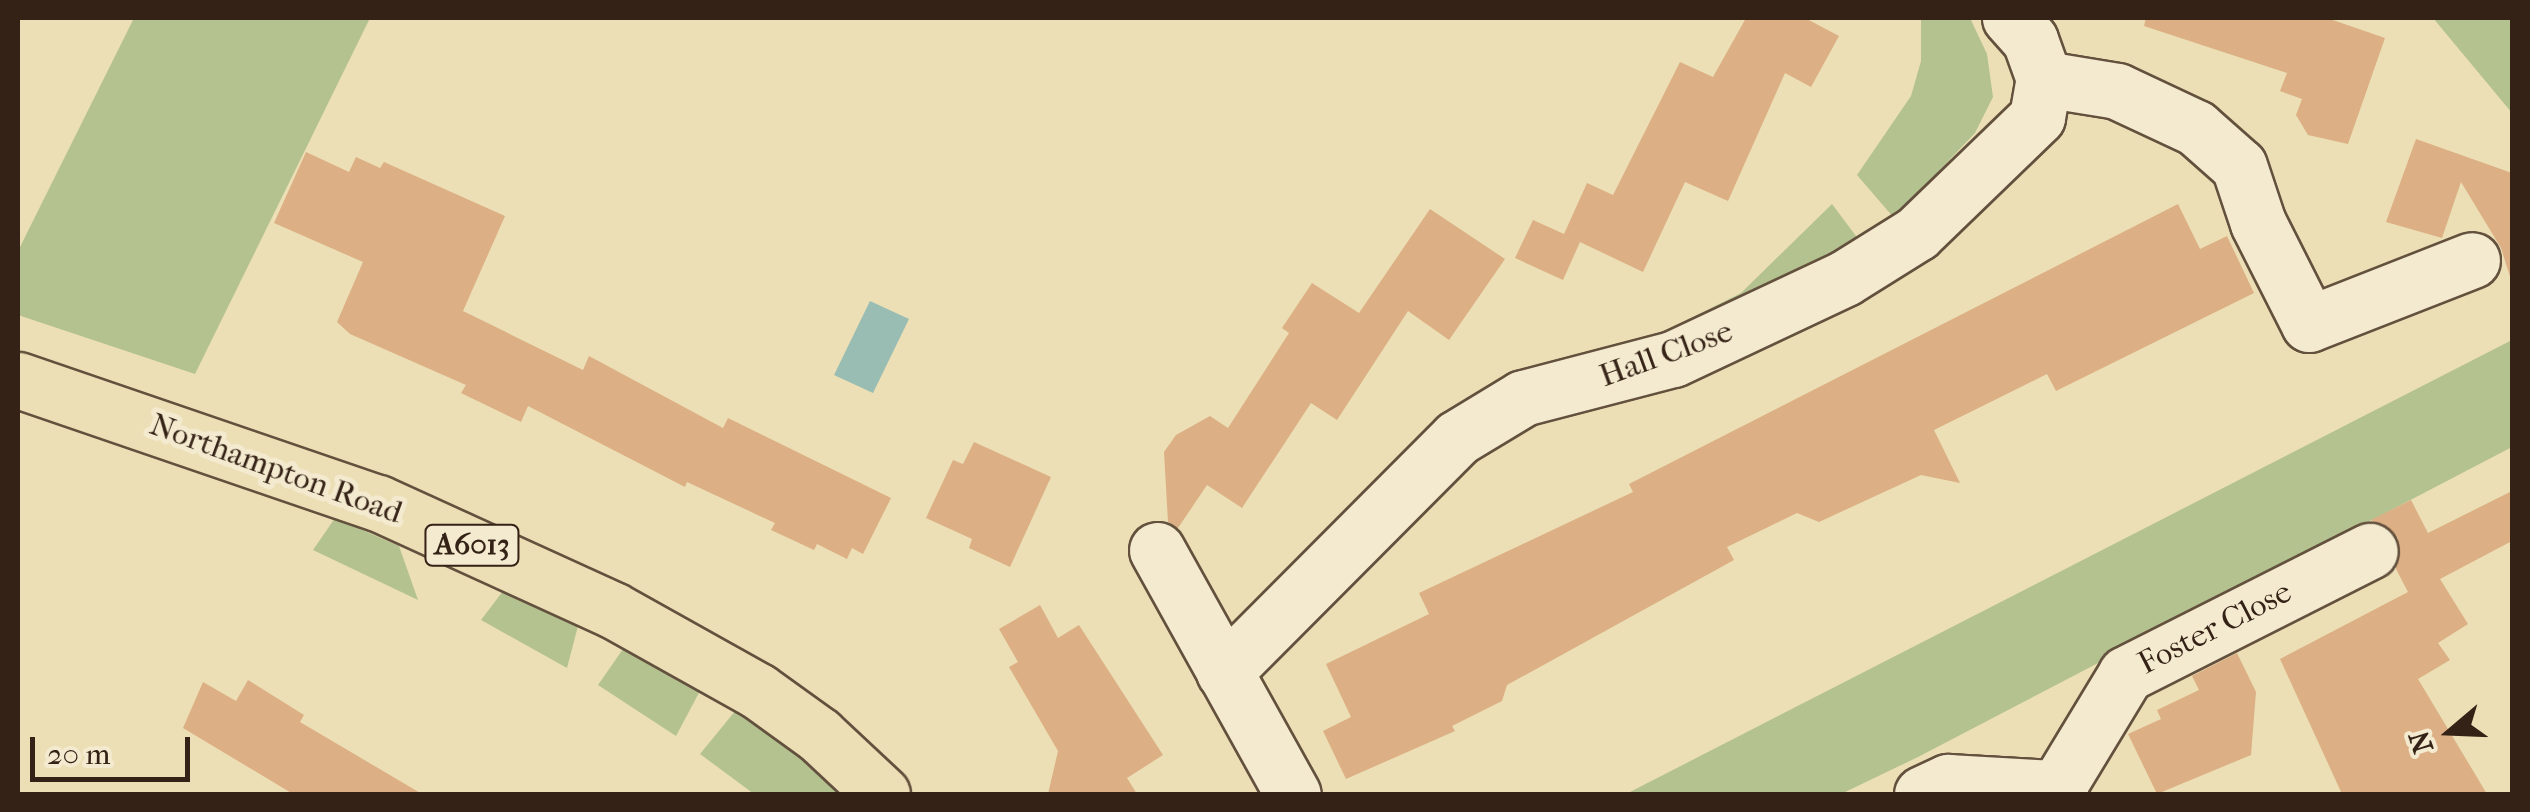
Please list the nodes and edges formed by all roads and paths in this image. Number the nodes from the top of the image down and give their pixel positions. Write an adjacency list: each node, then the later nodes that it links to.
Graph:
1 (2010, 18): 2 (street)
2 (2044, 80): 3 (street); 7 (street, Hall Close)
3 (2472, 260)
4 (18, 380): 10 (main road, Northampton Road / A6013)
5 (1157, 550): 7 (street)
6 (2370, 550): 9 (street, Foster Close)
7 (1224, 672): 11 (street)
8 (1935, 788): 9 (street, Foster Close)
9 (2058, 791)
10 (882, 794)
11 (1293, 794)

